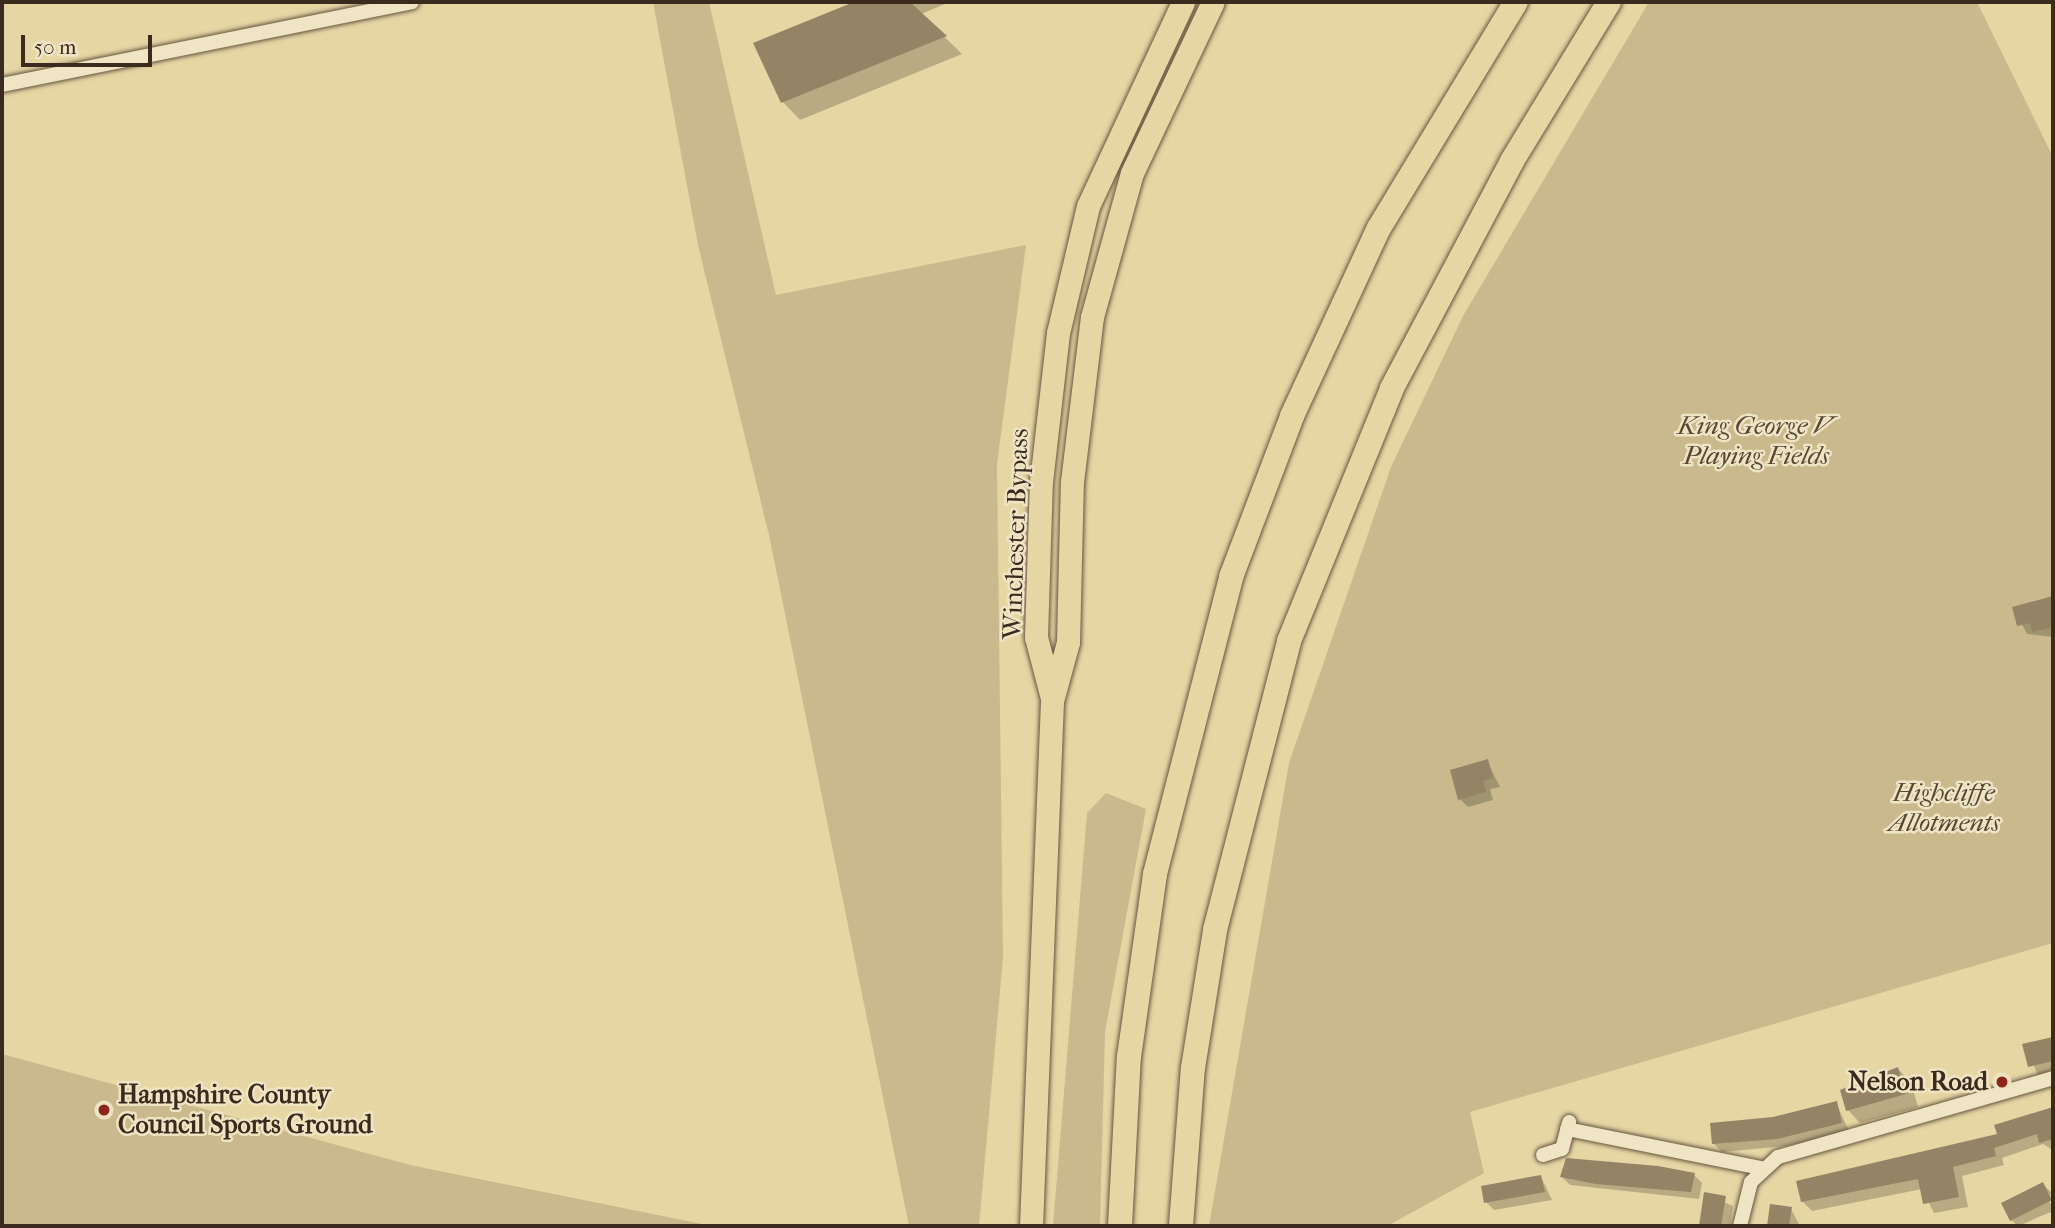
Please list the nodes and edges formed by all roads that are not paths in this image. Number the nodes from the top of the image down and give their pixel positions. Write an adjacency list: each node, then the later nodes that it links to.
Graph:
1 (412, 2): 6 (street)
2 (1182, 2): 7 (highway, Winchester Bypass)
3 (1213, 2): 7 (highway, Winchester Bypass)
4 (1516, 2): 12 (highway)
5 (1609, 2): 13 (highway)
6 (2, 85)
7 (1052, 701): 11 (highway)
8 (2053, 1078): 10 (street)
9 (1543, 1155): 10 (street)
10 (1760, 1168): 14 (street)
11 (1031, 1226)
12 (1120, 1226)
13 (1181, 1226)
14 (1740, 1226)

